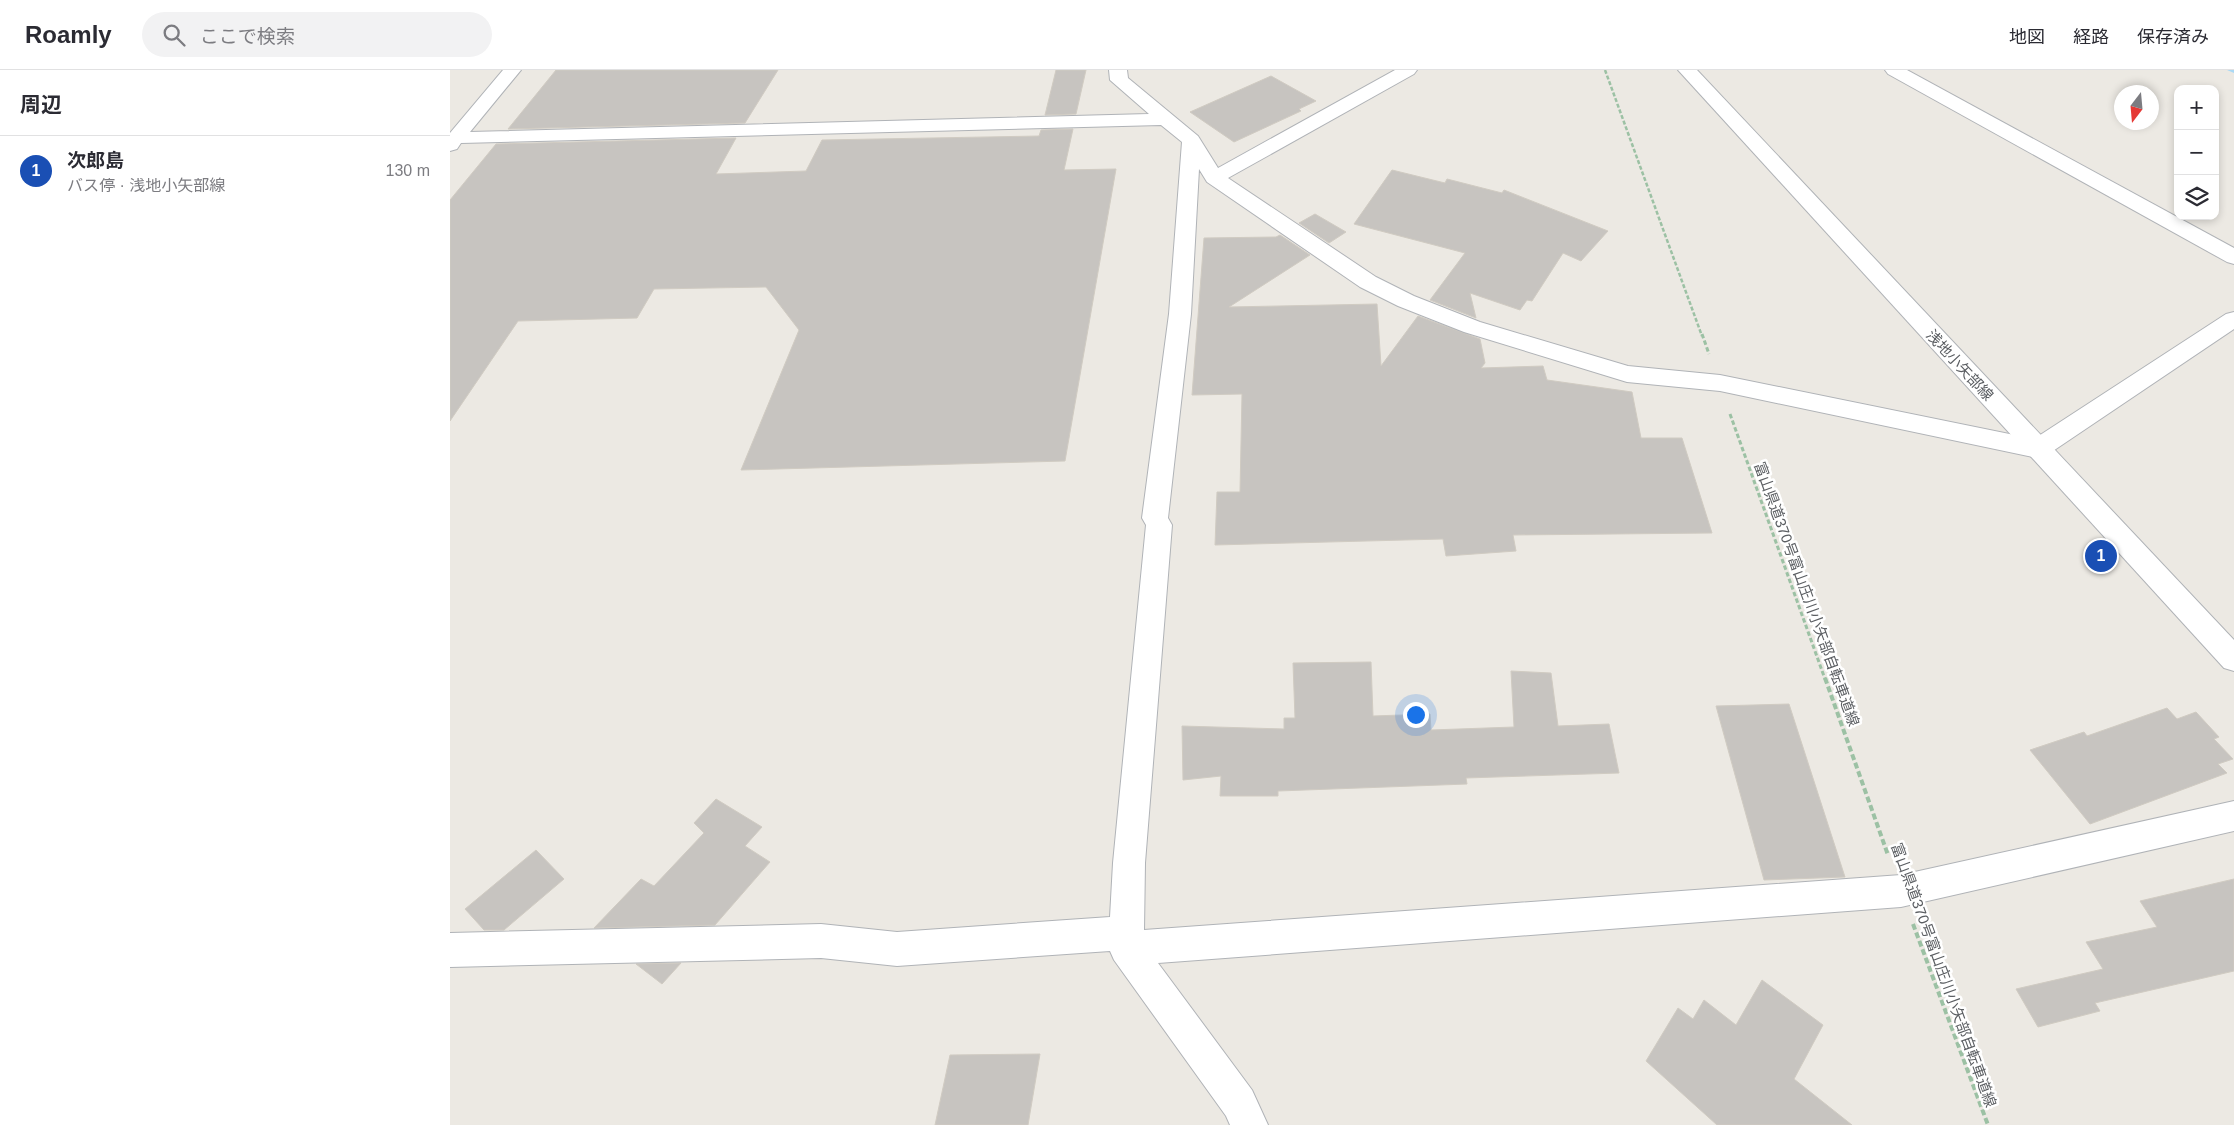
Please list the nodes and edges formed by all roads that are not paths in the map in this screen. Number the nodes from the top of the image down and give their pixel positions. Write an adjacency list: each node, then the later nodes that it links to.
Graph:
1 (512, 70): 8 (street)
2 (1118, 70): 6 (street)
3 (1408, 70): 9 (street)
4 (1687, 70): 12 (street, 浅地小矢部線)
5 (1894, 70): 10 (street)
6 (1164, 119): 7 (street); 8 (street)
7 (1191, 140): 9 (street); 15 (street)
8 (453, 142)
9 (1214, 178): 12 (street)
10 (2234, 257)
11 (2234, 319): 12 (street)
12 (2038, 450): 13 (street, 浅地小矢部線)
13 (2234, 659)
14 (2234, 816): 15 (street)
15 (1126, 940): 16 (street); 17 (street)
16 (450, 950)
17 (1249, 1125)

